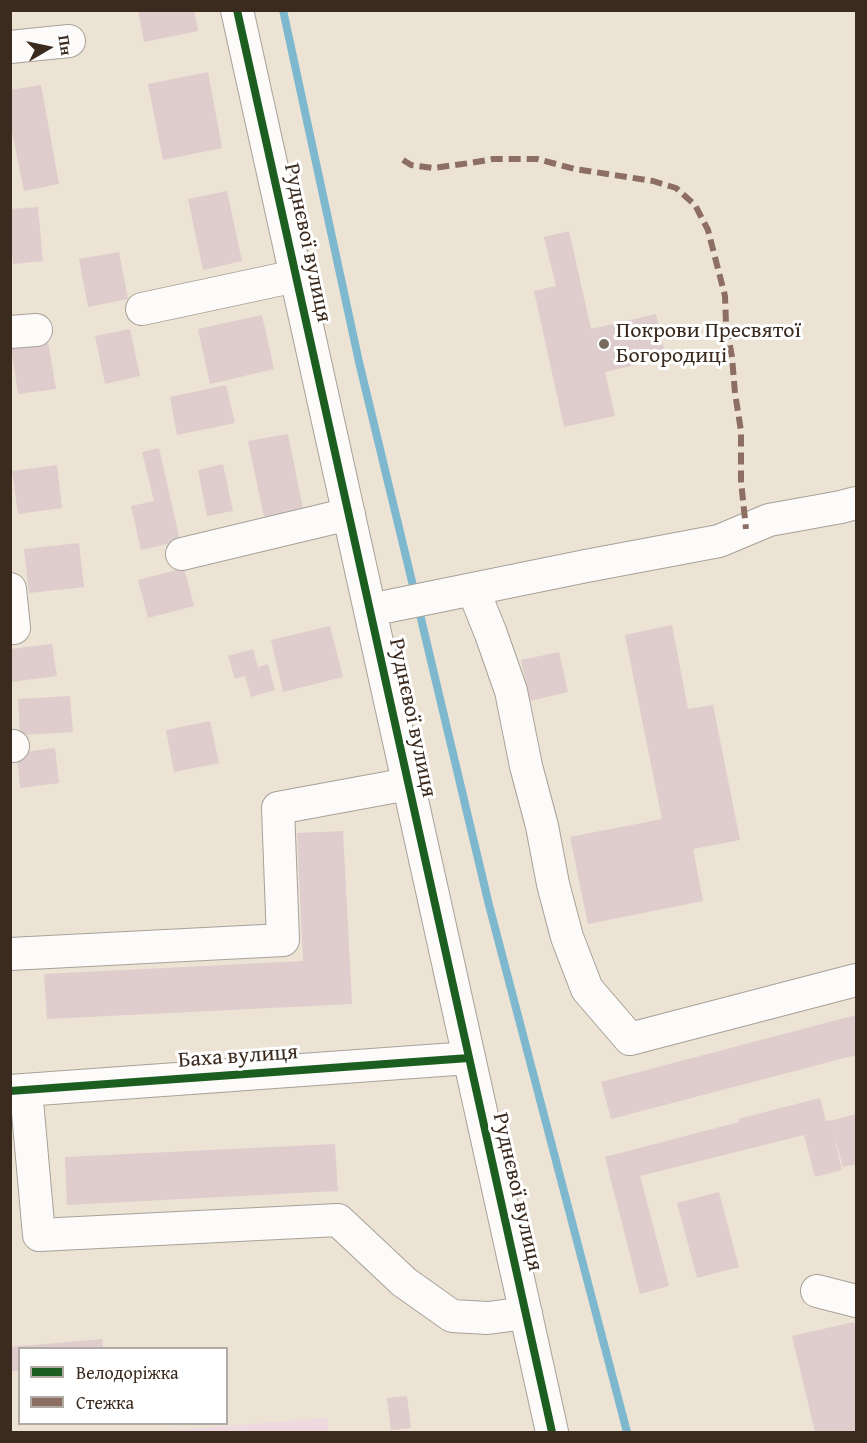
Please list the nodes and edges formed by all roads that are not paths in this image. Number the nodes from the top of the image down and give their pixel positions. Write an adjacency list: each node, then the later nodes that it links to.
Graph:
1 (237, 10): 4 (street, Руднєвої вулиця)
2 (69, 41): 3 (street)
3 (10, 47)
4 (296, 276): 5 (street); 7 (street, Руднєвої вулиця)
5 (142, 309)
6 (856, 503): 10 (street)
7 (349, 514): 8 (street); 11 (street, Руднєвої вулиця)
8 (182, 554)
9 (10, 588): 12 (street)
10 (473, 589): 11 (street); 15 (street)
11 (384, 607): 13 (street, Руднєвої вулиця)
12 (14, 628)
13 (408, 784): 14 (street); 16 (street, Руднєвої вулиця)
14 (10, 954)
15 (856, 980)
16 (469, 1058): 17 (street, Баха вулиця); 20 (street, Руднєвої вулиця)
17 (18, 1091): 20 (street)
18 (817, 1291): 19 (street)
19 (856, 1301)
20 (526, 1313): 21 (street, Руднєвої вулиця)
21 (552, 1432)

